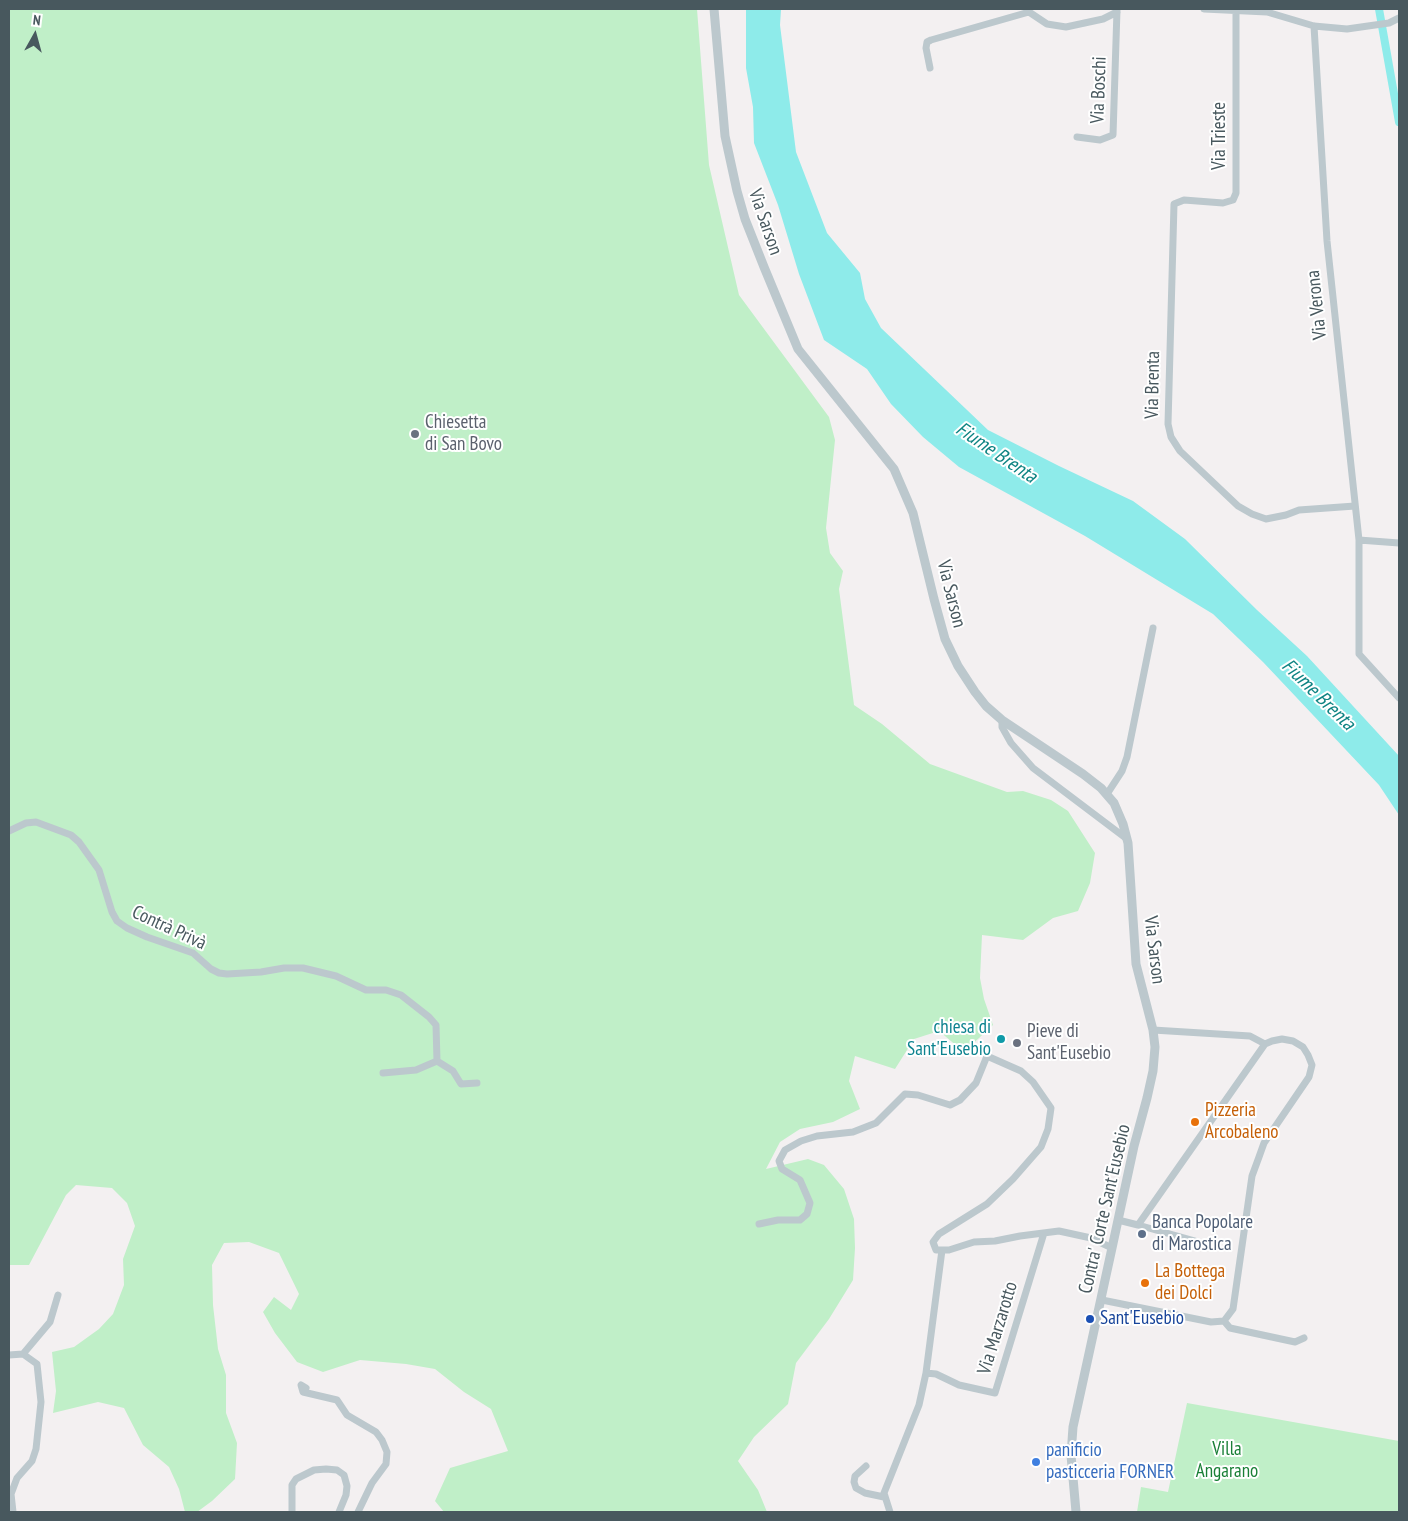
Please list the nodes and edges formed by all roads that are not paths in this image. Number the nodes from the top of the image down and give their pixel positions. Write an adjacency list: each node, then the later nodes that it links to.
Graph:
1 (714, 9): 15 (street, Via Sarson)
2 (1204, 9): 4 (street)
3 (1117, 10): 7 (street); 8 (street, Via Boschi)
4 (1236, 11): 6 (street); 9 (street, Via Trieste)
5 (1399, 18): 6 (street)
6 (1314, 26): 10 (street, Via Verona)
7 (930, 68)
8 (1078, 137)
9 (1174, 204): 10 (street, Via Brenta)
10 (1355, 506): 11 (street, Via Verona)
11 (1359, 540): 12 (street); 14 (street, Via Verona)
12 (1399, 543)
13 (1153, 628): 16 (street)
14 (1399, 698)
15 (1002, 720): 16 (street, Via Sarson); 18 (street)
16 (1107, 794): 18 (street, Via Sarson)
17 (9, 831): 21 (street, Contrà Privà)
18 (1127, 839): 19 (street, Via Sarson)
19 (1153, 1030): 20 (street); 24 (street, Contra' Corte Sant'Eusebio)
20 (1264, 1044): 26 (street); 33 (street)
21 (437, 1061): 22 (street); 23 (street)
22 (383, 1073)
23 (477, 1083)
24 (1118, 1220): 26 (street); 29 (street, Contra' Corte Sant'Eusebio)
25 (759, 1224): 30 (street)
26 (1138, 1225): 28 (street)
27 (1044, 1233): 29 (street); 30 (street); 37 (street, Via Marzarotto)
28 (1195, 1241)
29 (1112, 1248): 32 (street, Contra' Corte Sant'Eusebio)
30 (942, 1250): 37 (street)
31 (58, 1295): 35 (street)
32 (1102, 1300): 33 (street); 46 (street, Contra' Corte Sant'Eusebio)
33 (1224, 1321): 34 (street)
34 (1304, 1338)
35 (23, 1354): 36 (street); 41 (street)
36 (9, 1355)
37 (926, 1373): 40 (street)
38 (306, 1388): 44 (street)
39 (866, 1466): 40 (street)
40 (884, 1497): 45 (street)
41 (14, 1512)
42 (292, 1512): 43 (street)
43 (339, 1512)
44 (358, 1512)
45 (890, 1512)
46 (1076, 1512)

